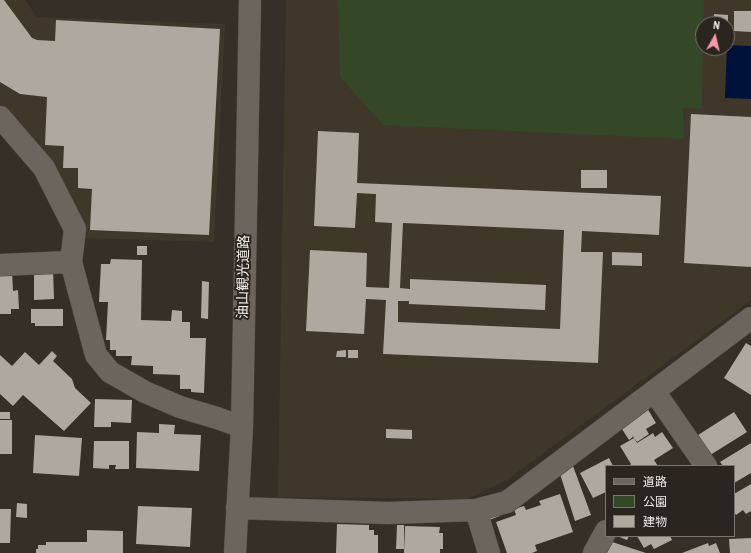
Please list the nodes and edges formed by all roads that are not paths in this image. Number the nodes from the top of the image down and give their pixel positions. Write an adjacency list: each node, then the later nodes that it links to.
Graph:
1 (250, 0): 7 (street, 油山観光道路)
2 (0, 117): 3 (street)
3 (71, 262): 4 (street); 7 (street)
4 (0, 265)
5 (751, 318): 6 (street)
6 (654, 391): 8 (street); 10 (street)
7 (242, 427): 9 (street, 油山観光道路)
8 (705, 465)
9 (237, 508): 10 (street); 12 (street, 油山観光道路)
10 (476, 510): 13 (street)
11 (605, 533): 14 (street)
12 (235, 553)
13 (489, 553)
14 (594, 553)

